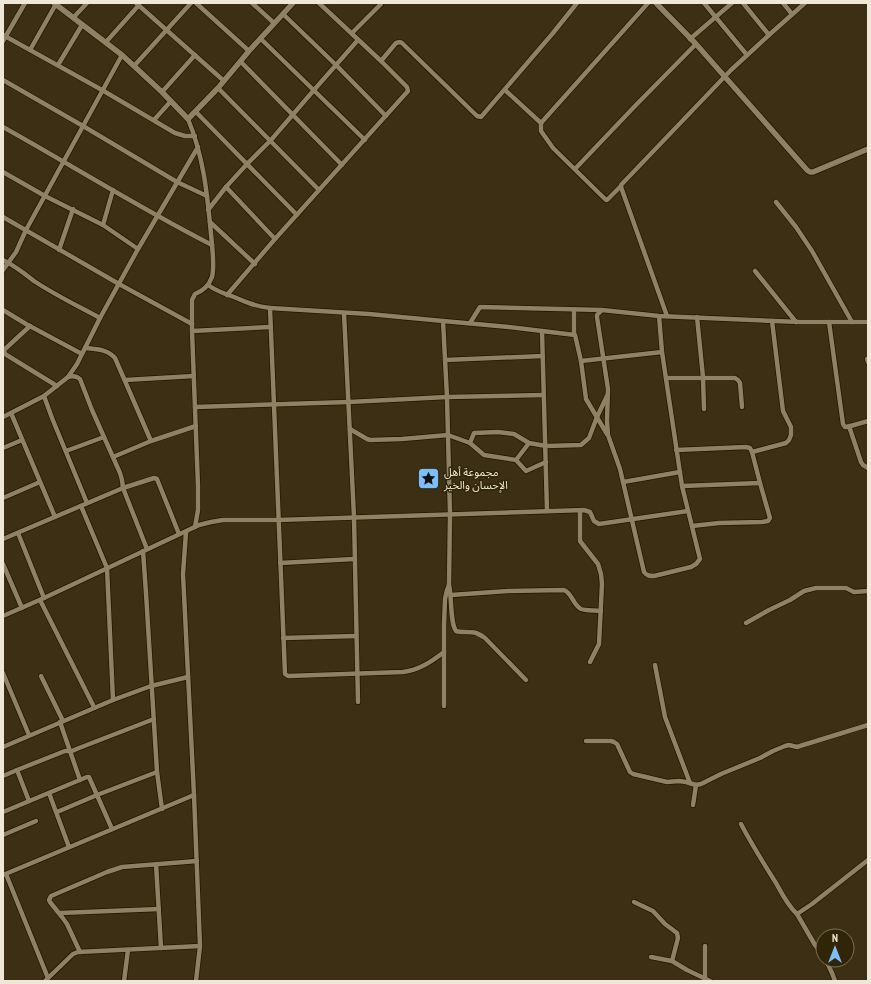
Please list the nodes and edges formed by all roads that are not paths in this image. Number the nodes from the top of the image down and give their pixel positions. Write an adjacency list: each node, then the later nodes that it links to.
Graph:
1 (25, 3): 28 (street)
2 (87, 3): 22 (street)
3 (191, 3): 25 (street)
4 (196, 3): 36 (street)
5 (252, 3): 23 (street)
6 (293, 3): 19 (street)
7 (319, 3): 26 (street)
8 (577, 3): 51 (street)
9 (648, 3): 59 (street)
10 (656, 3): 29 (street)
11 (704, 3): 21 (street)
12 (732, 3): 21 (street)
13 (743, 3): 27 (street)
14 (783, 3): 20 (street)
15 (805, 3): 20 (street)
16 (55, 4): 22 (street); 35 (street)
17 (138, 4): 25 (street); 33 (street)
18 (381, 4): 26 (street)
19 (283, 14): 23 (street); 43 (street)
20 (792, 14): 27 (street)
21 (715, 17): 29 (street); 38 (street)
22 (73, 18): 24 (street)
23 (274, 23): 30 (street)
24 (82, 25): 33 (street); 42 (street)
25 (166, 30): 37 (street); 44 (street)
26 (352, 33): 31 (street)
27 (769, 35): 38 (street)
28 (4, 36): 32 (street); 35 (street)
29 (690, 38): 34 (street)
30 (260, 39): 36 (street); 50 (street)
31 (358, 40): 40 (street); 43 (street)
32 (3, 41)
33 (106, 42): 39 (street)
34 (696, 44): 45 (street); 70 (street)
35 (30, 50): 42 (street)
36 (249, 52): 41 (street)
37 (195, 55): 47 (street); 52 (street)
38 (747, 55): 45 (street)
39 (122, 56): 44 (street); 49 (street)
40 (381, 61): 51 (street); 56 (street)
41 (241, 62): 47 (street); 55 (street)
42 (58, 65): 49 (street)
43 (336, 65): 50 (street); 56 (street)
44 (134, 66): 52 (street)
45 (724, 76): 66 (street); 73 (street)
46 (3, 80): 60 (street)
47 (224, 81): 48 (street)
48 (218, 88): 54 (street); 63 (street)
49 (102, 90): 58 (street); 60 (street)
50 (314, 90): 55 (street); 64 (street)
51 (505, 90): 59 (street)
52 (162, 92): 53 (street)
53 (171, 101): 57 (street); 58 (street)
54 (196, 112): 57 (street); 68 (street)
55 (292, 115): 63 (street); 69 (street)
56 (386, 116): 64 (street)
57 (188, 119): 62 (street)
58 (154, 120): 62 (street)
59 (541, 123): 70 (street)
60 (83, 126): 67 (street); 72 (street)
61 (3, 127): 67 (street)
62 (195, 136): 65 (street)
63 (270, 140): 68 (street); 76 (street)
64 (365, 140): 69 (street)
65 (198, 147): 72 (street); 78 (street)
66 (868, 149)
67 (63, 161): 75 (street); 77 (street)
68 (247, 164): 74 (street); 82 (street)
69 (342, 165): 76 (street)
70 (575, 169): 73 (street)
71 (3, 172): 77 (street)
72 (177, 182): 78 (street); 83 (street)
73 (621, 186): 106 (street)
74 (226, 187): 81 (street); 88 (street)
75 (113, 190): 83 (street); 86 (street)
76 (319, 190): 82 (street)
77 (45, 196): 80 (street); 87 (street)
78 (207, 196): 81 (street)
79 (776, 202): 113 (street)
80 (73, 209): 86 (street); 91 (street)
81 (208, 210): 85 (street)
82 (297, 215): 88 (street)
83 (157, 216): 89 (street); 90 (street)
84 (3, 217): 87 (street)
85 (210, 222): 89 (street); 94 (street)
86 (103, 225): 90 (street)
87 (26, 230): 91 (street); 93 (street)
88 (275, 239): 94 (street)
89 (212, 245): 98 (street)
90 (138, 249): 97 (street)
91 (59, 250): 97 (street)
92 (3, 260): 93 (street)
93 (9, 263): 95 (street); 108 (street)
94 (255, 264): 99 (street)
95 (3, 270)
96 (755, 271): 111 (street)
97 (119, 284): 108 (street); 115 (street)
98 (208, 285): 99 (street); 115 (street)
99 (227, 295): 100 (street)
100 (270, 308): 104 (street); 118 (street)
101 (574, 309): 103 (street); 116 (street); 121 (street)
102 (3, 310): 117 (street)
103 (602, 310): 105 (street); 126 (street)
104 (344, 313): 109 (street); 139 (street)
105 (659, 316): 106 (street); 123 (street)
106 (667, 316): 107 (street)
107 (697, 317): 110 (street); 131 (street)
108 (100, 318): 122 (street)
109 (443, 321): 116 (street); 127 (street)
110 (772, 321): 111 (street); 162 (street)
111 (796, 322): 112 (street)
112 (829, 322): 113 (street); 149 (street)
113 (852, 322): 114 (street)
114 (868, 322)
115 (192, 324): 119 (street)
116 (470, 324): 120 (street)
117 (30, 326): 124 (street); 134 (street)
118 (271, 327): 119 (street); 140 (street)
119 (192, 331): 129 (street)
120 (542, 331): 121 (street); 125 (street)
121 (574, 335): 128 (street)
122 (85, 348): 124 (street); 133 (street)
123 (662, 352): 126 (street); 132 (street)
124 (82, 354): 130 (street)
125 (543, 356): 127 (street); 136 (street)
126 (604, 359): 128 (street); 135 (street)
127 (445, 360): 138 (street)
128 (581, 361): 146 (street)
129 (194, 376): 133 (street); 141 (street)
130 (68, 377): 134 (street); 153 (street)
131 (703, 377): 132 (street); 142 (street); 143 (street)
132 (666, 378): 160 (street)
133 (125, 380): 155 (street)
134 (57, 386): 137 (street)
135 (608, 394): 146 (street); 152 (street)
136 (544, 395): 138 (street); 158 (street)
137 (44, 396): 144 (street); 161 (street)
138 (447, 397): 139 (street); 151 (street)
139 (348, 402): 140 (street); 150 (street)
140 (274, 405): 141 (street); 183 (street)
141 (195, 407): 148 (street)
142 (742, 408)
143 (704, 409)
144 (11, 413): 145 (street); 154 (street)
145 (4, 416)
146 (597, 418): 152 (street); 158 (street)
147 (868, 421): 149 (street)
148 (196, 426): 155 (street); 185 (street)
149 (849, 426): 166 (street)
150 (350, 428): 151 (street); 181 (street)
151 (448, 434): 156 (street); 179 (street)
152 (608, 435): 169 (street)
153 (104, 437): 161 (street); 163 (street)
154 (22, 440): 159 (street); 168 (street)
155 (151, 441): 163 (street)
156 (470, 443): 157 (street); 164 (street)
157 (529, 443): 158 (street); 164 (street)
158 (546, 446): 165 (street)
159 (3, 448)
160 (676, 450): 162 (street); 167 (street)
161 (66, 451): 174 (street)
162 (752, 452): 170 (street)
163 (113, 456): 172 (street)
164 (516, 460): 165 (street)
165 (546, 462): 178 (street)
166 (868, 468)
167 (680, 472): 169 (street); 171 (street)
168 (40, 482): 173 (street); 180 (street)
169 (623, 482): 182 (street)
170 (760, 483): 171 (street); 184 (street)
171 (682, 486): 177 (street)
172 (123, 488): 174 (street); 188 (street); 190 (street)
173 (3, 498)
174 (87, 503): 175 (street)
175 (81, 506): 180 (street); 194 (street)
176 (580, 510): 178 (street); 182 (street); 200 (street)
177 (688, 510): 182 (street); 184 (street)
178 (547, 511): 179 (street)
179 (450, 514): 181 (street); 195 (street)
180 (55, 517): 187 (street)
181 (354, 517): 183 (street); 191 (street)
182 (632, 519): 184 (street)
183 (278, 520): 185 (street); 192 (street)
184 (692, 526)
185 (195, 527): 186 (street)
186 (186, 532): 188 (street); 211 (street)
187 (18, 533): 189 (street); 198 (street)
188 (179, 534): 190 (street)
189 (3, 539)
190 (145, 550): 194 (street); 213 (street)
191 (354, 559): 192 (street); 203 (street)
192 (280, 563): 204 (street)
193 (3, 564): 199 (street)
194 (107, 568): 198 (street); 214 (street)
195 (449, 585): 197 (street); 205 (street)
196 (868, 591): 202 (street)
197 (451, 595): 200 (street); 212 (street)
198 (42, 599): 199 (street); 217 (street)
199 (22, 608): 201 (street)
200 (601, 611): 206 (street)
201 (3, 616)
202 (746, 623)
203 (356, 636): 204 (street); 209 (street)
204 (283, 638): 209 (street)
205 (444, 652): 209 (street); 216 (street)
206 (590, 662)
207 (655, 665): 229 (street)
208 (3, 674): 221 (street)
209 (357, 674): 215 (street)
210 (41, 676): 219 (street)
211 (188, 677): 213 (street); 233 (street)
212 (526, 680)
213 (151, 686): 214 (street); 218 (street)
214 (113, 700): 217 (street)
215 (358, 702)
216 (444, 706)
217 (94, 707): 219 (street)
218 (154, 719): 224 (street); 226 (street)
219 (61, 722): 221 (street); 224 (street)
220 (868, 725): 230 (street)
221 (28, 736): 223 (street)
222 (586, 741): 229 (street)
223 (3, 747)
224 (69, 750): 225 (street); 228 (street)
225 (17, 770): 227 (street); 234 (street)
226 (157, 772): 232 (street); 236 (street)
227 (4, 773)
228 (80, 780): 231 (street); 232 (street)
229 (690, 783): 230 (street)
230 (696, 785): 235 (street)
231 (49, 793): 234 (street); 238 (street)
232 (97, 795): 238 (street); 241 (street)
233 (194, 795): 236 (street); 245 (street)
234 (29, 801): 237 (street)
235 (693, 804)
236 (162, 808): 241 (street)
237 (3, 812)
238 (57, 812): 243 (street)
239 (36, 821): 242 (street)
240 (741, 824): 251 (street)
241 (112, 829): 243 (street)
242 (3, 835)
243 (69, 847): 247 (street)
244 (868, 860): 251 (street)
245 (197, 861): 246 (street); 253 (street)
246 (156, 864): 249 (street); 250 (street)
247 (4, 874): 261 (street)
248 (634, 902): 259 (street)
249 (159, 909): 250 (street); 255 (street)
250 (60, 913): 257 (street)
251 (798, 914): 252 (street)
252 (815, 945)
253 (200, 946): 255 (street); 264 (street)
254 (705, 946): 262 (street)
255 (161, 948): 256 (street)
256 (128, 950): 257 (street); 263 (street)
257 (80, 952): 261 (street)
258 (651, 957): 259 (street)
259 (672, 961): 262 (street)
260 (830, 968): 265 (street)
261 (47, 979)
262 (708, 980)
263 (124, 981)
264 (196, 981)
265 (835, 981)

